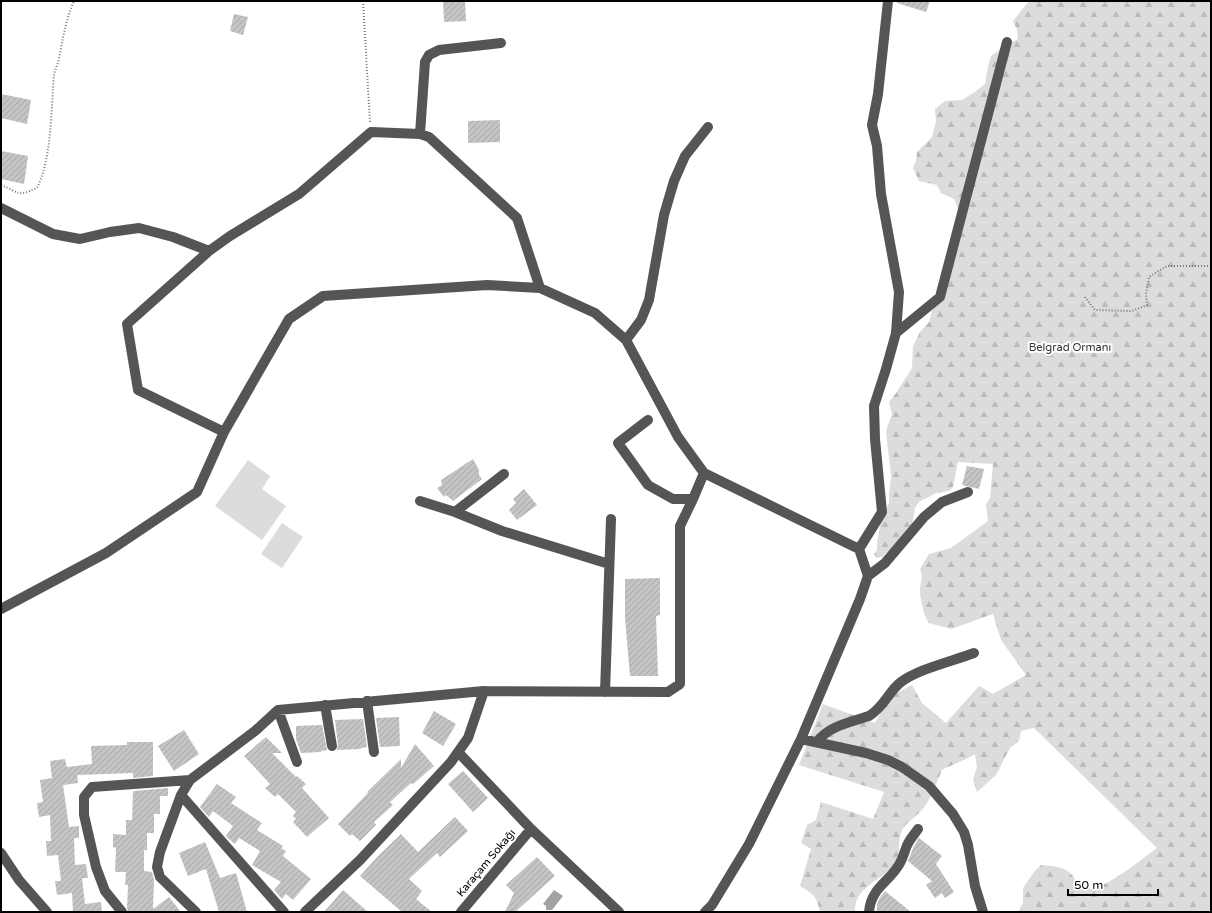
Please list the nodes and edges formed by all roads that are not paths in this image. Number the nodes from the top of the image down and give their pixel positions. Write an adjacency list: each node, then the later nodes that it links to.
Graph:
1 (888, 1): 9 (street)
2 (1007, 42): 9 (street)
3 (501, 43): 5 (street)
4 (708, 127): 10 (street)
5 (420, 134): 7 (street); 8 (street)
6 (1, 208): 7 (street)
7 (208, 251): 12 (street)
8 (540, 288): 10 (street); 12 (street)
9 (896, 333): 20 (street)
10 (626, 340): 13 (street)
11 (648, 420): 16 (street)
12 (224, 432): 23 (street)
13 (704, 473): 16 (street); 20 (street)
14 (504, 474): 18 (street)
15 (968, 492): 22 (street)
16 (694, 499): 26 (street)
17 (420, 501): 18 (street)
18 (455, 512): 21 (street)
19 (611, 519): 21 (street)
20 (859, 549): 22 (street)
21 (609, 564): 26 (street)
22 (868, 576): 30 (street)
23 (1, 609)
24 (974, 653): 31 (street)
25 (484, 691): 26 (street); 27 (street); 34 (street)
26 (605, 692)
27 (367, 701): 28 (street); 33 (street)
28 (325, 705): 29 (street); 32 (street)
29 (278, 710): 35 (street); 36 (street)
30 (801, 739): 31 (street); 48 (street)
31 (817, 742): 50 (street)
32 (332, 746)
33 (374, 752)
34 (458, 752): 38 (street); 46 (street)
35 (297, 762)
36 (190, 780): 37 (street); 43 (street)
37 (182, 795): 44 (street); 45 (street)
38 (531, 829): 41 (street); 47 (street, Karaçam Sokağı)
39 (918, 829): 49 (street)
40 (1, 853): 42 (street)
41 (616, 911)
42 (47, 912)
43 (122, 912)
44 (196, 912)
45 (284, 912)
46 (305, 912)
47 (461, 912)
48 (705, 912)
49 (869, 912)
50 (983, 912)

